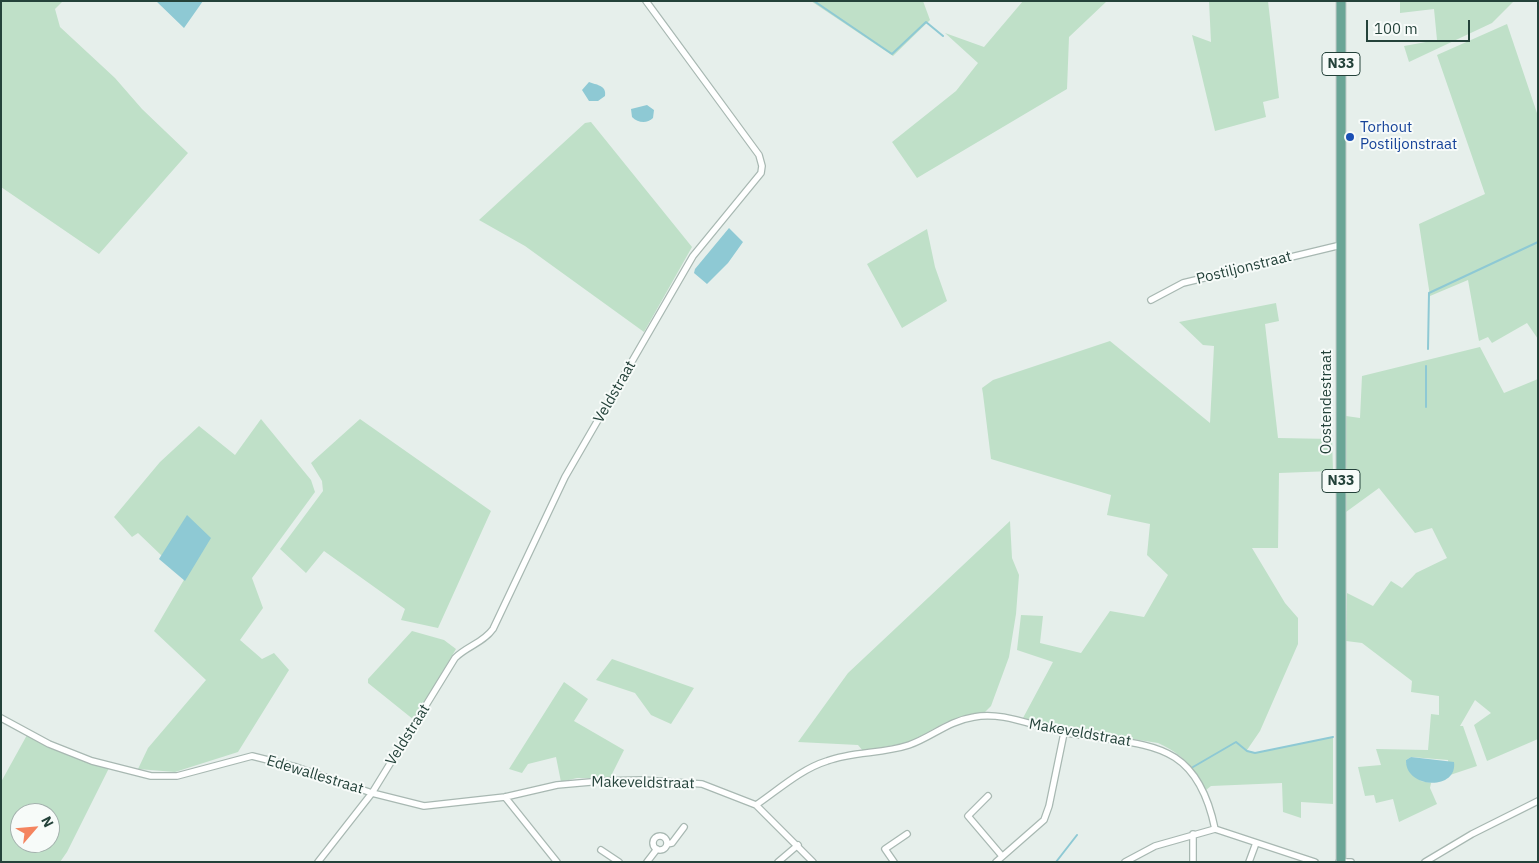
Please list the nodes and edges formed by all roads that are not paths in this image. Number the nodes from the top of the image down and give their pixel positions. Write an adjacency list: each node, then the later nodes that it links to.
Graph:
1 (646, 1): 7 (street, Veldstraat)
2 (1340, 1): 3 (main road, Oostendestraat / N33)
3 (1341, 245): 4 (street, Postiljonstraat); 35 (main road, Oostendestraat / N33)
4 (1151, 300)
5 (1, 718): 7 (street, Edewallestraat)
6 (1064, 733): 11 (street, Makeveldstraat); 13 (street, Makeveldstraat); 21 (street)
7 (372, 793): 9 (street, Makeveldstraat); 23 (street, Veldstraat)
8 (988, 796): 21 (street)
9 (505, 797): 11 (street, Makeveldstraat); 24 (street)
10 (1538, 801): 22 (street)
11 (756, 805): 18 (street)
12 (684, 827): 17 (street)
13 (1215, 829): 15 (street); 16 (street)
14 (907, 834): 29 (street)
15 (1193, 834): 31 (street); 32 (street)
16 (1256, 843): 33 (street); 34 (street)
17 (667, 844): 19 (street); 19 (street)
18 (798, 845): 27 (street); 28 (street)
19 (656, 849): 26 (street)
20 (601, 850): 25 (street)
21 (1002, 856): 30 (street)
22 (1428, 861)
23 (318, 862)
24 (557, 862)
25 (619, 862)
26 (647, 862)
27 (778, 862)
28 (813, 862)
29 (894, 862)
30 (996, 862)
31 (1125, 862)
32 (1193, 862)
33 (1249, 862)
34 (1315, 862)
35 (1340, 862): 36 (street)
36 (1351, 862)

